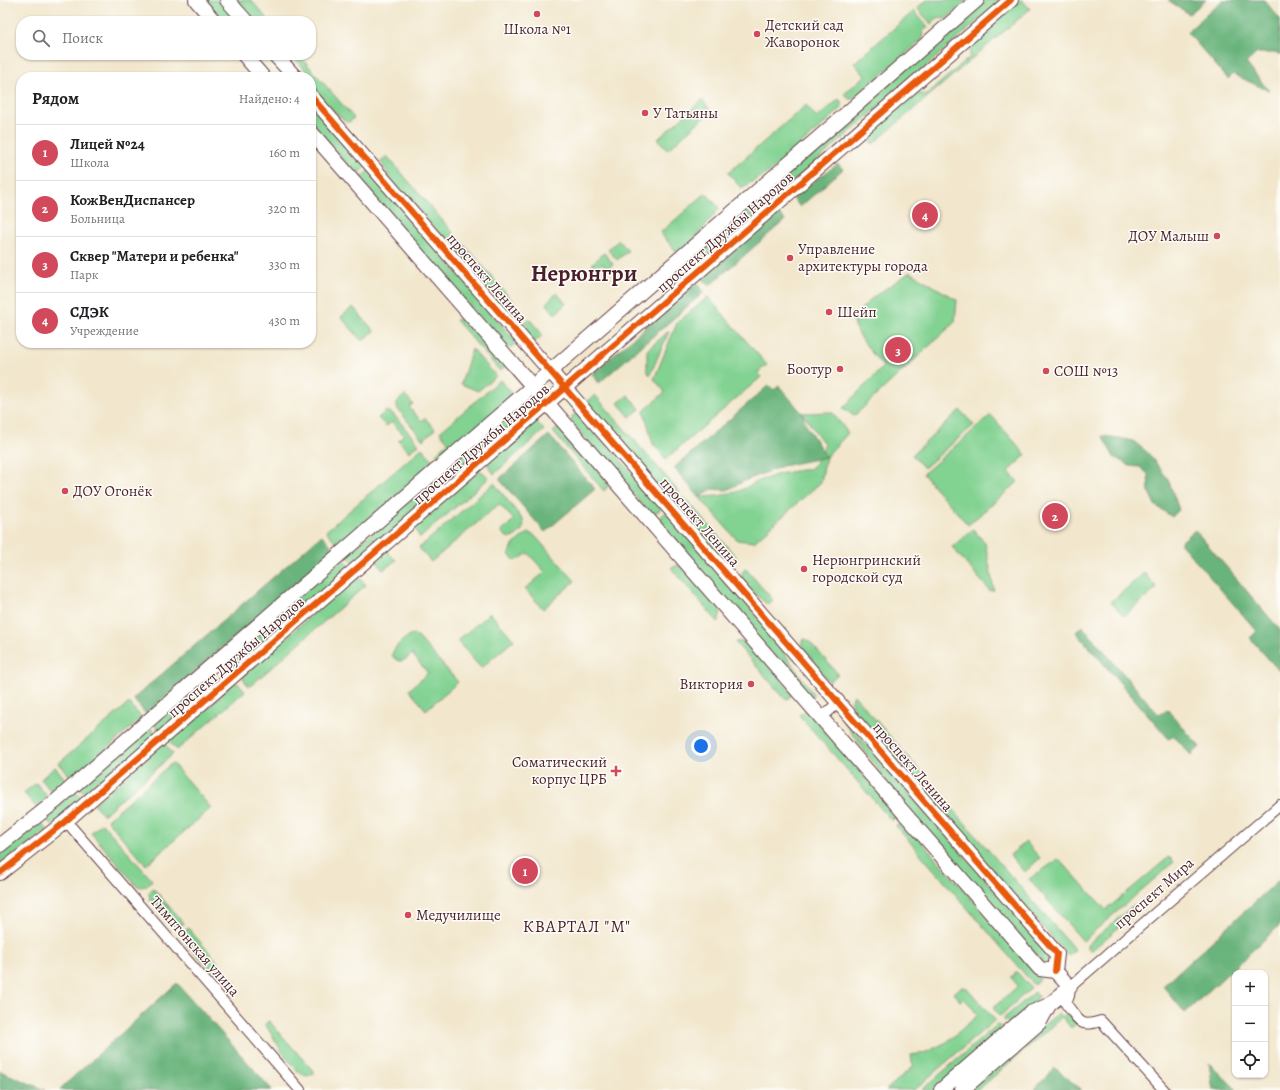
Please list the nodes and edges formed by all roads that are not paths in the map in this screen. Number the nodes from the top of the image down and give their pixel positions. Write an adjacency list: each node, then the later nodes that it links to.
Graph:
1 (196, 0): 5 (street)
2 (227, 0): 6 (street)
3 (977, 0): 13 (street, проспект Дружбы Народов)
4 (1011, 0): 15 (street, проспект Дружбы Народов)
5 (210, 16)
6 (241, 16)
7 (248, 60): 9 (street)
8 (279, 60): 10 (street)
9 (259, 72)
10 (290, 72)
11 (316, 102): 13 (street, проспект Ленина)
12 (316, 138): 14 (street)
13 (551, 370): 14 (street, проспект Дружбы Народов); 15 (street, проспект Ленина)
14 (532, 386): 16 (street); 21 (street, проспект Дружбы Народов)
15 (566, 388): 16 (street, проспект Дружбы Народов); 17 (street, проспект Ленина)
16 (548, 403): 18 (street); 20 (street, проспект Дружбы Народов)
17 (839, 702): 18 (street); 23 (street, проспект Ленина)
18 (821, 718): 23 (street)
19 (1280, 805): 24 (street, проспект Мира)
20 (66, 821): 22 (street, проспект Дружбы Народов); 26 (street, Тимптонская улица)
21 (0, 845)
22 (0, 873)
23 (1055, 971): 24 (street)
24 (1070, 987): 25 (street, проспект Мира); 29 (street)
25 (1049, 1005): 27 (street, проспект Мира); 28 (street, проспект Мира)
26 (300, 1090)
27 (941, 1090)
28 (962, 1090)
29 (1164, 1090)

